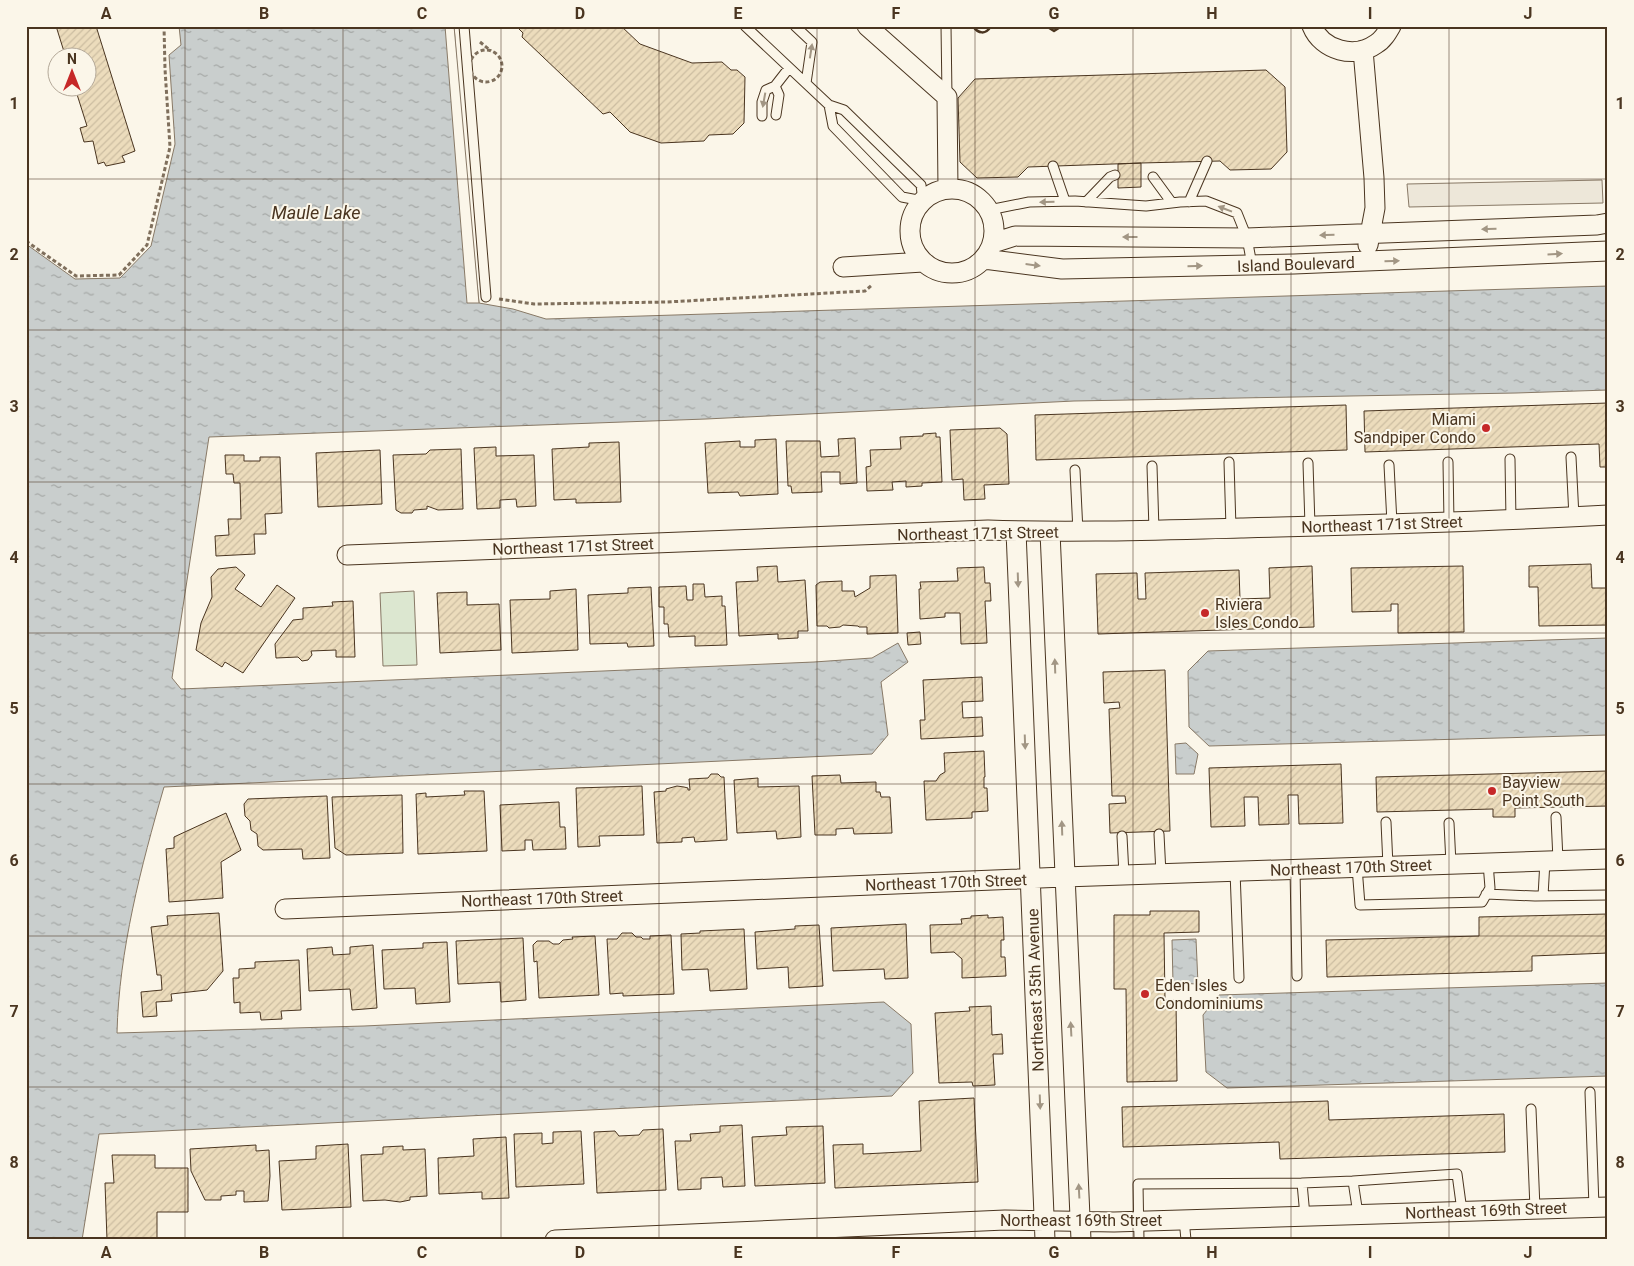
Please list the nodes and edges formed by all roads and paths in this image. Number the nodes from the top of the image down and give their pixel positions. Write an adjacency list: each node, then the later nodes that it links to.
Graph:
1 (164, 26): 32 (path)
2 (464, 26): 40 (lane)
3 (745, 26): 11 (lane)
4 (795, 26): 12 (lane, one-way to 4)
5 (867, 26): 14 (street)
6 (946, 26): 14 (lane)
7 (1312, 26): 9 (street)
8 (1391, 26): 9 (street)
9 (1363, 50): 30 (street)
10 (473, 57): 10 (path)
11 (789, 68): 12 (lane); 13 (lane)
12 (806, 83): 15 (lane)
13 (775, 86): 16 (lane); 17 (lane, one-way to 17)
14 (947, 97): 22 (street)
15 (828, 105): 23 (lane); 23 (lane)
16 (776, 115)
17 (762, 116)
18 (1206, 161): 26 (lane)
19 (1053, 166): 24 (lane)
20 (1115, 176): 25 (lane)
21 (1153, 177): 27 (lane)
22 (948, 189): 23 (street); 28 (street)
23 (923, 201): 35 (street)
24 (1065, 201): 25 (lane); 28 (lane, one-way to 28)
25 (1086, 202): 27 (lane)
26 (1189, 202): 27 (lane); 31 (lane, one-way to 26)
27 (1172, 203)
28 (989, 210): 33 (street)
29 (1608, 222): 30 (street, Island Boulevard, one-way to 30)
30 (1369, 234): 31 (street, Island Boulevard, one-way to 31); 36 (street)
31 (1247, 238): 33 (street, Island Boulevard, one-way to 33); 38 (lane)
32 (26, 241)
33 (989, 251): 35 (street, Island Boulevard); 38 (street, Island Boulevard, one-way to 38)
34 (1608, 251): 36 (street, Island Boulevard, one-way to 34)
35 (923, 262): 37 (street)
36 (1366, 262): 38 (street, Island Boulevard)
37 (896, 264): 39 (street); 40 (path)
38 (1252, 265)
39 (843, 267)
40 (486, 297)
41 (1571, 457): 50 (lane)
42 (1510, 459): 51 (lane)
43 (1229, 462): 55 (lane)
44 (1448, 462): 52 (lane)
45 (1308, 463): 54 (lane)
46 (1389, 465): 53 (lane)
47 (1152, 466): 56 (lane)
48 (1075, 470): 59 (lane)
49 (1608, 515): 50 (street, Northeast 171st Street)
50 (1574, 517): 51 (street, Northeast 171st Street)
51 (1511, 521): 52 (street, Northeast 171st Street)
52 (1448, 522): 53 (street, Northeast 171st Street)
53 (1392, 523): 54 (street, Northeast 171st Street)
54 (1310, 526): 55 (street, Northeast 171st Street)
55 (1231, 528): 56 (street, Northeast 171st Street)
56 (1154, 530): 59 (street, Northeast 171st Street)
57 (1016, 531): 58 (street, Northeast 171st Street); 60 (street, Northeast 171st Street); 77 (street, Northeast 35th Avenue, one-way to 77)
58 (1050, 532): 59 (street, Northeast 171st Street); 76 (street, Northeast 35th Avenue, one-way to 58)
59 (1078, 532)
60 (347, 555)
61 (1556, 817): 67 (lane)
62 (1386, 822): 70 (lane)
63 (1448, 822): 69 (lane)
64 (1159, 834): 74 (lane)
65 (1122, 836): 75 (lane)
66 (1608, 859): 67 (street, Northeast 170th Street)
67 (1551, 861): 68 (street, Northeast 170th Street); 79 (lane)
68 (1488, 863): 69 (street, Northeast 170th Street); 78 (lane)
69 (1451, 864): 70 (street, Northeast 170th Street)
70 (1388, 866): 71 (street, Northeast 170th Street)
71 (1357, 867): 72 (street, Northeast 170th Street); 78 (lane)
72 (1295, 869): 73 (street, Northeast 170th Street); 82 (lane)
73 (1235, 871): 74 (street, Northeast 170th Street); 83 (lane)
74 (1161, 874): 75 (street, Northeast 170th Street)
75 (1124, 875): 76 (street, Northeast 170th Street)
76 (1064, 877): 77 (street, Northeast 170th Street); 95 (street, Northeast 35th Avenue, one-way to 76)
77 (1030, 878): 81 (street, Northeast 170th Street); 94 (street, Northeast 35th Avenue, one-way to 94)
78 (1486, 894): 79 (lane)
79 (1544, 896): 80 (lane)
80 (1608, 896)
81 (285, 909)
82 (1297, 976)
83 (1239, 978)
84 (1590, 1092): 88 (lane)
85 (1531, 1109): 89 (lane)
86 (1353, 1181): 87 (lane); 90 (lane); 91 (lane)
87 (1302, 1183): 92 (lane); 96 (lane)
88 (1601, 1207): 89 (street, Northeast 169th Street)
89 (1535, 1209): 90 (street, Northeast 169th Street)
90 (1462, 1211): 91 (street, Northeast 169th Street)
91 (1358, 1214): 92 (street, Northeast 169th Street)
92 (1305, 1216): 93 (street, Northeast 169th Street)
93 (1184, 1219): 96 (street, Northeast 169th Street); 101 (lane)
94 (1044, 1220): 95 (street, Northeast 169th Street); 97 (street, Northeast 169th Street); 98 (street, Northeast 35th Avenue)
95 (1080, 1221): 96 (street, Northeast 169th Street); 99 (street, Northeast 35th Avenue)
96 (1140, 1221): 100 (lane)
97 (556, 1240)
98 (1045, 1240)
99 (1081, 1240)
100 (1139, 1240)
101 (1186, 1240)

